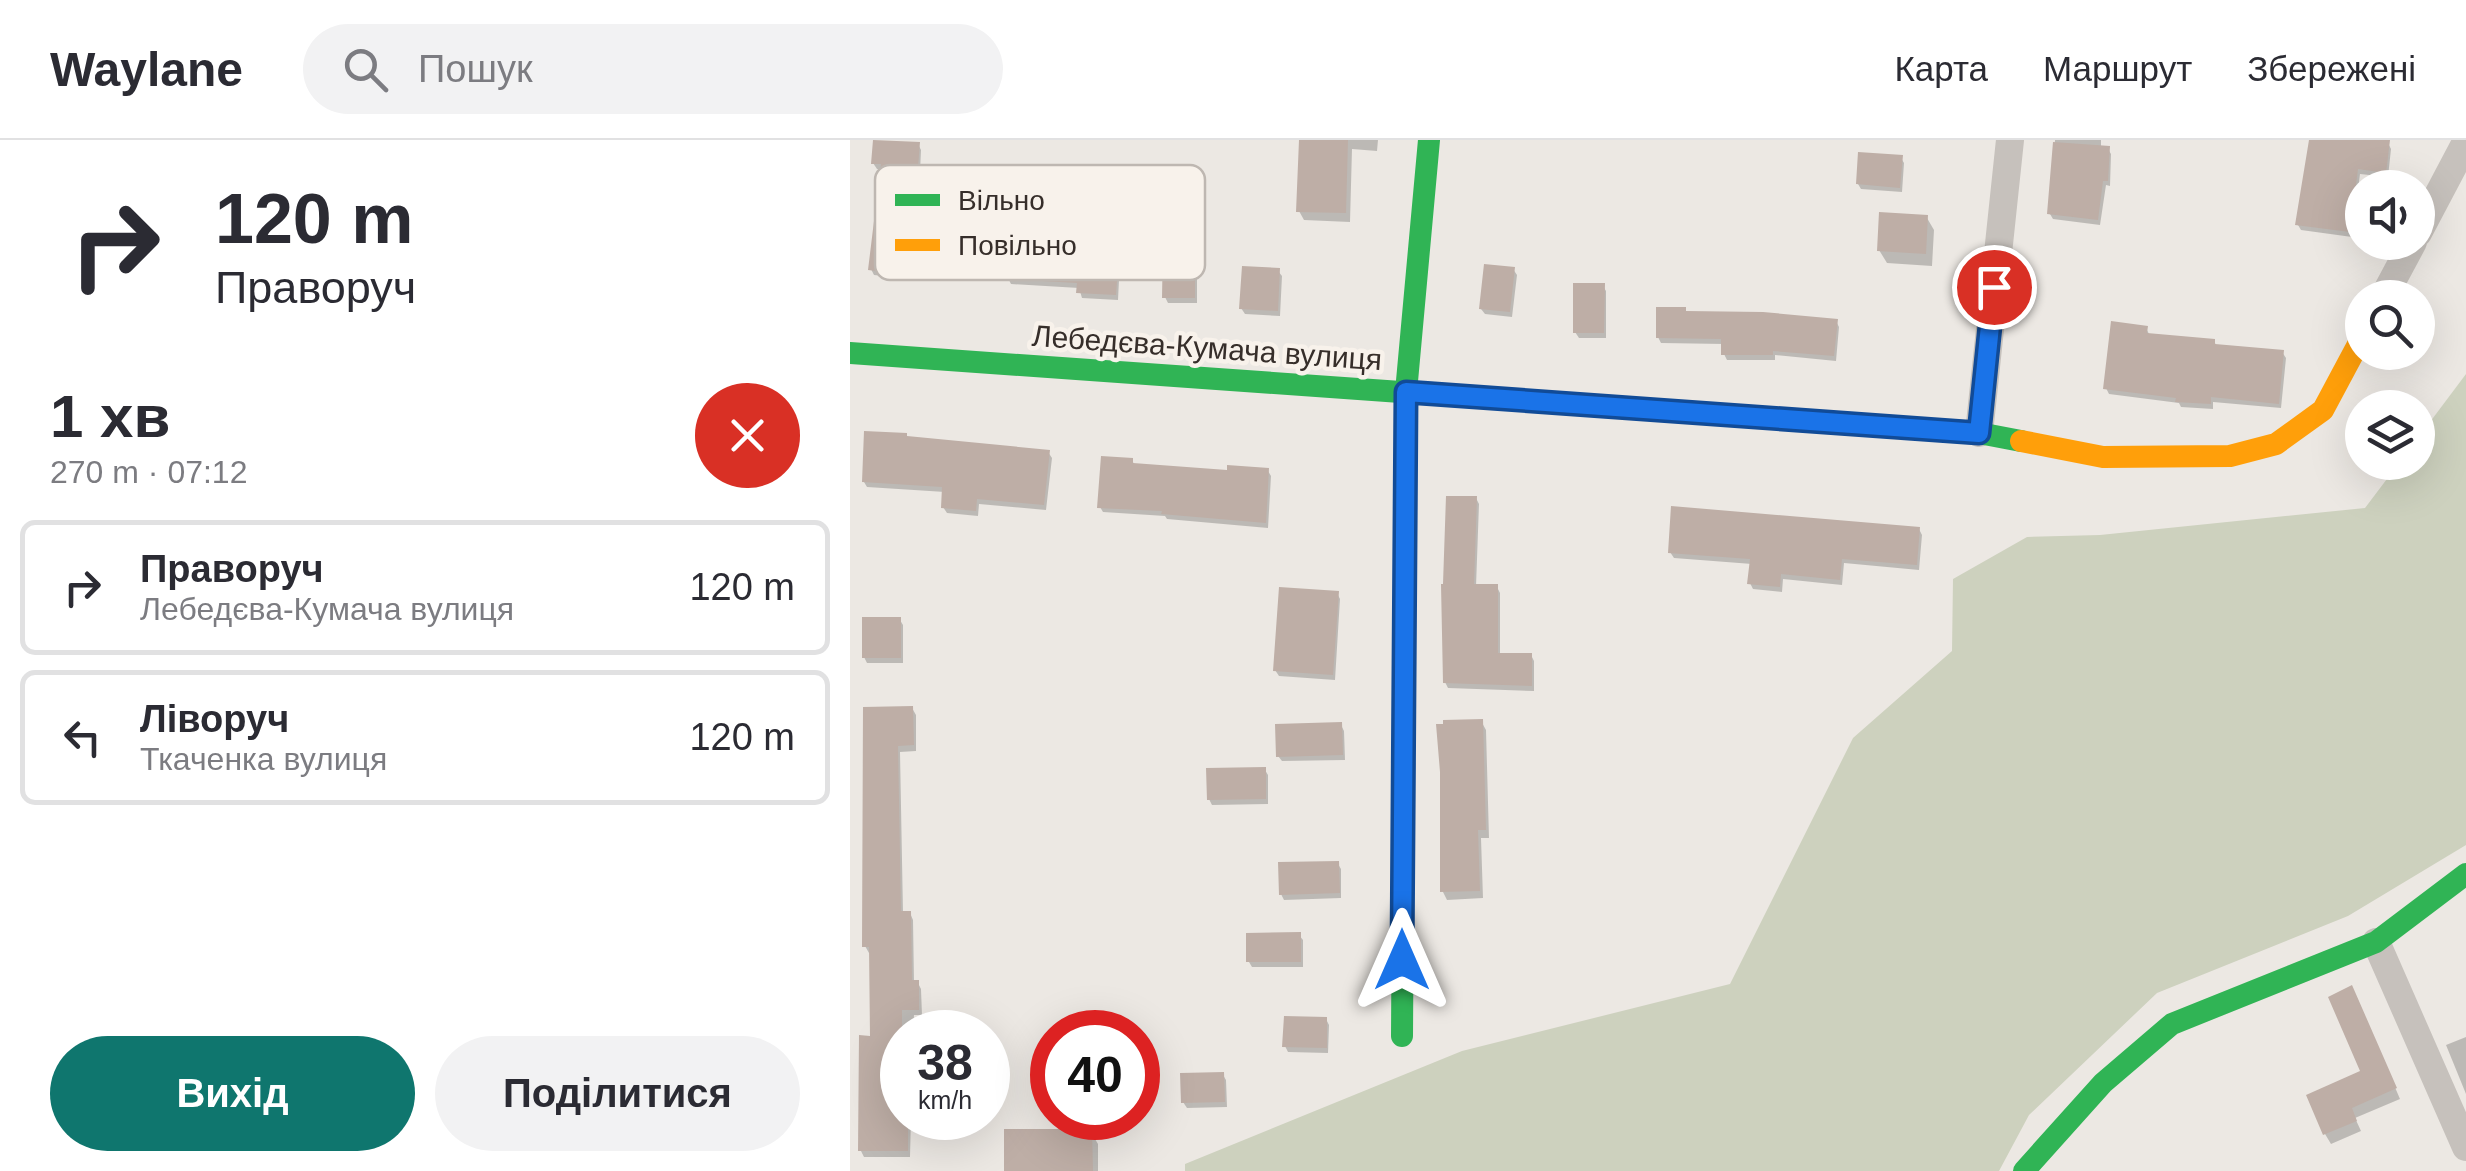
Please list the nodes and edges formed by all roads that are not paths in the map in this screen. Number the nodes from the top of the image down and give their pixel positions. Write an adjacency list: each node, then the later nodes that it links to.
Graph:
1 (1429, 140): 7 (street)
2 (2010, 140): 8 (street)
3 (2466, 142): 4 (street)
4 (2435, 201)
5 (850, 353): 7 (street, Лебедєва-Кумача вулиця)
6 (2345, 370): 8 (street, Лебедєва-Кумача вулиця)
7 (1406, 392): 8 (street, Лебедєва-Кумача вулиця); 11 (street)
8 (1979, 433)
9 (2466, 874): 10 (street)
10 (2376, 942): 12 (street); 13 (street)
11 (1402, 1036)
12 (2466, 1148)
13 (2024, 1171)

